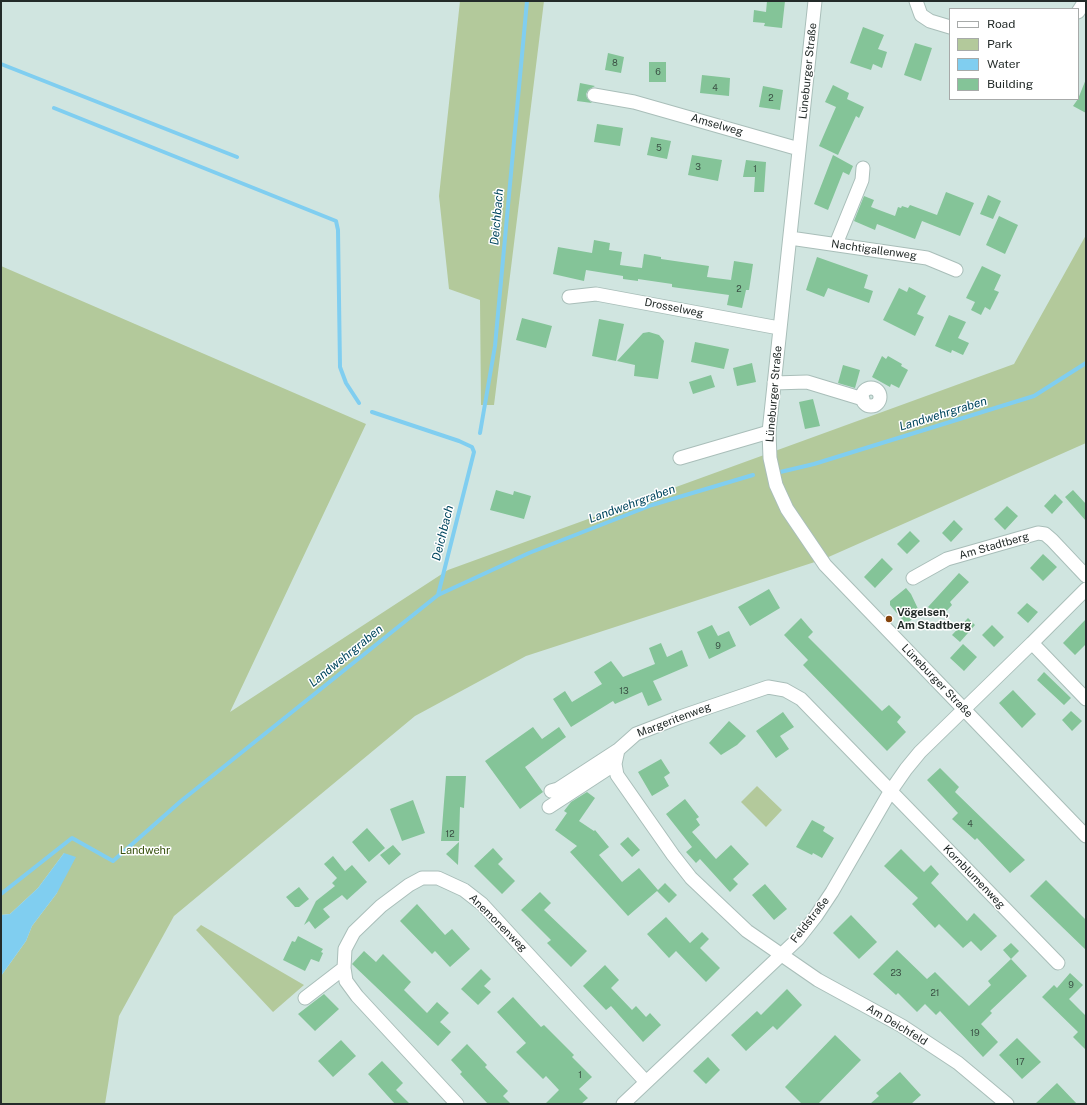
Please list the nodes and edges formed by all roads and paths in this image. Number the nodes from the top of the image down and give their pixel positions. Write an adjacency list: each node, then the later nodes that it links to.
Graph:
1 (815, 1): 7 (street, Lüneburger Straße)
2 (916, 1): 5 (street)
3 (1085, 1): 4 (street)
4 (1079, 10)
5 (949, 28)
6 (594, 95): 7 (street, Amselweg)
7 (799, 149): 9 (street, Lüneburger Straße)
8 (863, 168): 10 (street)
9 (790, 238): 10 (street, Nachtigallenweg); 13 (street, Lüneburger Straße)
10 (836, 244): 11 (street, Nachtigallenweg)
11 (956, 270)
12 (569, 297): 13 (street, Drosselweg)
13 (779, 328): 14 (street, Lüneburger Straße)
14 (774, 383): 15 (street); 16 (street, Lüneburger Straße)
15 (863, 399)
16 (769, 432): 17 (street); 23 (street, Lüneburger Straße)
17 (680, 458)
18 (1086, 576): 19 (street, Am Stadtberg)
19 (913, 578)
20 (1086, 589): 21 (street)
21 (1032, 643): 22 (street); 23 (street)
22 (1086, 699)
23 (963, 709): 27 (street, Feldstraße); 29 (street, Lüneburger Straße)
24 (618, 750): 25 (street); 26 (street, Margeritenweg); 27 (street, Margeritenweg)
25 (615, 764): 28 (street); 30 (street)
26 (551, 791)
27 (890, 792): 30 (street, Feldstraße); 31 (street, Kornblumenweg)
28 (548, 807)
29 (1086, 836)
30 (780, 955): 34 (street, Feldstraße); 37 (street, Am Deichfeld)
31 (1058, 963)
32 (344, 968): 33 (street); 34 (street, Anemonenweg); 35 (street, Anemonenweg)
33 (304, 998)
34 (646, 1082): 36 (street, Feldstraße)
35 (457, 1104)
36 (623, 1104)
37 (1007, 1104)

